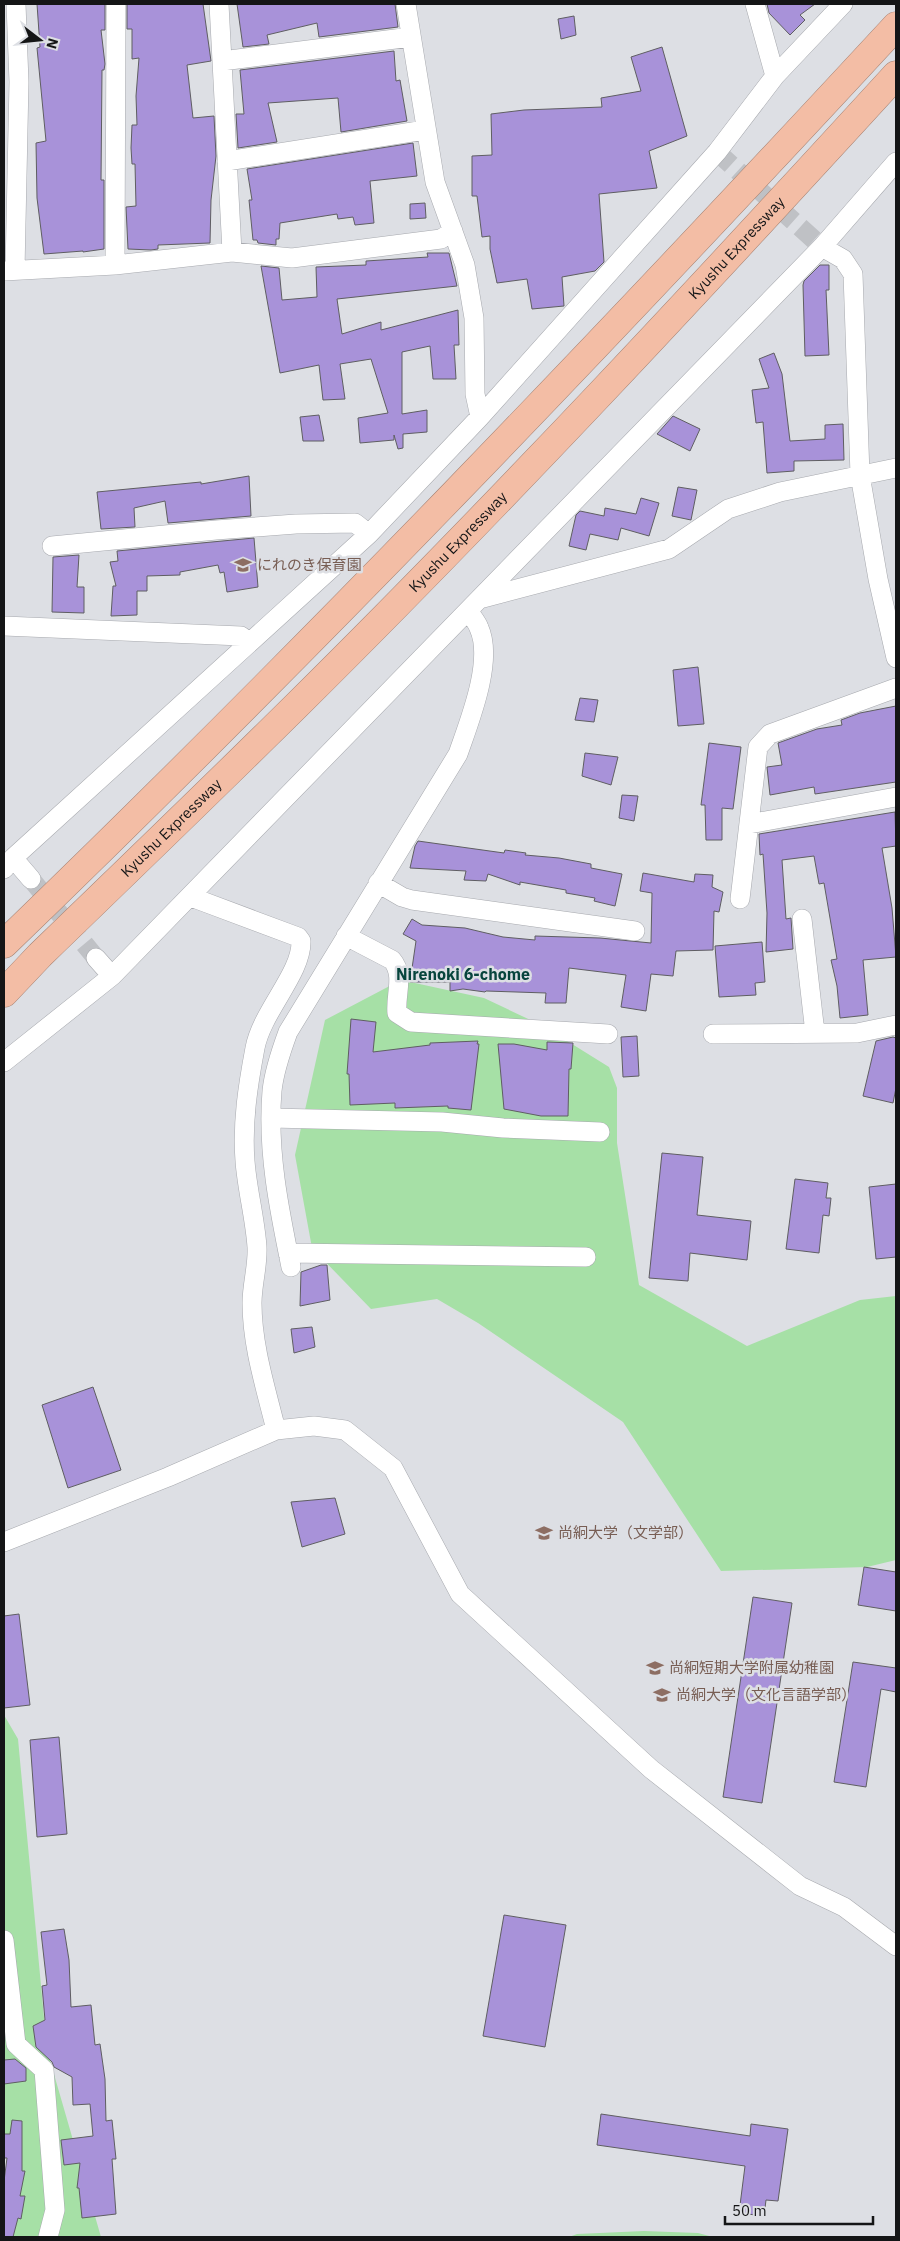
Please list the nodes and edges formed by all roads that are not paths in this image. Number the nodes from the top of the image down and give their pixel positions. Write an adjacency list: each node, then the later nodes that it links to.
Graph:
1 (16, 4): 19 (street)
2 (116, 4): 18 (street)
3 (219, 4): 9 (street)
4 (406, 4): 8 (street)
5 (755, 4): 11 (street)
6 (843, 4): 11 (street)
7 (896, 26): 40 (highway)
8 (411, 37): 9 (street); 12 (street)
9 (222, 60): 13 (street)
10 (896, 74): 43 (highway, Kyushu Expressway)
11 (775, 76): 20 (street)
12 (425, 130): 13 (street); 15 (street)
13 (227, 161): 17 (street)
14 (896, 162): 16 (street)
15 (453, 231): 17 (street); 20 (street)
16 (822, 247): 22 (street); 25 (street)
17 (232, 252): 18 (street)
18 (115, 265): 19 (street)
19 (10, 270)
20 (480, 417): 23 (street)
21 (896, 468): 22 (street)
22 (860, 475): 25 (street); 28 (street)
23 (368, 534): 24 (street); 27 (street)
24 (52, 546)
25 (475, 605): 34 (street); 35 (street)
26 (4, 626): 27 (street)
27 (249, 642): 32 (street)
28 (896, 658)
29 (896, 688): 31 (street)
30 (896, 798): 31 (street)
31 (749, 824): 36 (street)
32 (8, 863): 33 (street)
33 (32, 880)
34 (378, 883): 38 (street); 39 (street)
35 (191, 897): 42 (street); 52 (street)
36 (740, 899)
37 (802, 919): 45 (street)
38 (635, 931)
39 (346, 936): 46 (street); 49 (street)
40 (4, 944)
41 (96, 958): 42 (street)
42 (112, 976): 48 (street)
43 (4, 993)
44 (896, 1026): 45 (street)
45 (814, 1033): 47 (street)
46 (608, 1034)
47 (713, 1034)
48 (4, 1062)
49 (271, 1118): 50 (street); 51 (street)
50 (600, 1132)
51 (586, 1257)
52 (276, 1430): 53 (street); 55 (street)
53 (4, 1542)
54 (4, 1940): 56 (street)
55 (896, 1946)
56 (48, 2237)

